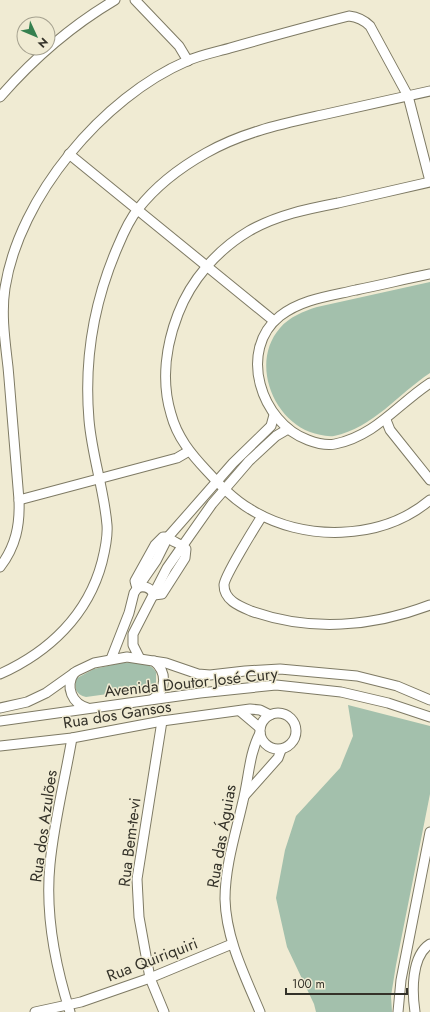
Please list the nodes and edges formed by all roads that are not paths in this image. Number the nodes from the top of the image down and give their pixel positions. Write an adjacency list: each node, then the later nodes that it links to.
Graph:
1 (115, 0): 6 (street)
2 (135, 0): 3 (street)
3 (188, 61): 5 (street); 7 (street)
4 (430, 91): 5 (street)
5 (408, 96): 8 (street); 9 (street)
6 (0, 97)
7 (70, 154): 9 (street); 12 (street)
8 (430, 182): 10 (street)
9 (137, 210): 10 (street); 19 (street)
10 (207, 266): 13 (street); 18 (street)
11 (430, 274): 13 (street)
12 (2, 289): 23 (street)
13 (274, 322): 15 (street)
14 (430, 383): 16 (street)
15 (274, 415): 17 (street); 21 (street)
16 (386, 420): 17 (street); 20 (street)
17 (288, 429): 22 (street)
18 (190, 451): 19 (street); 21 (street)
19 (100, 480): 23 (street); 36 (street)
20 (430, 480)
21 (216, 482): 22 (street); 26 (street)
22 (224, 488): 25 (street); 27 (street)
23 (19, 500): 28 (street)
24 (430, 500): 25 (street)
25 (262, 516): 31 (street)
26 (168, 536): 27 (street); 29 (street)
27 (183, 545): 30 (street)
28 (0, 567)
29 (137, 588): 30 (street); 33 (street)
30 (154, 595): 32 (street)
31 (430, 605)
32 (139, 657): 33 (street, Avenida Doutor José Cury); 34 (street, Avenida Doutor José Cury)
33 (111, 659): 35 (street, Avenida Doutor José Cury)
34 (154, 661): 37 (street); 38 (street, Avenida Doutor José Cury)
35 (77, 671): 39 (street, Avenida Doutor José Cury); 40 (street)
36 (0, 674)
37 (153, 699): 40 (street, Avenida Doutor José Cury); 43 (street, Avenida Doutor José Cury)
38 (430, 700)
39 (0, 708)
40 (91, 708): 44 (street, Avenida Doutor José Cury)
41 (240, 712): 42 (street, Rua dos Gansos); 45 (street, Rua dos Gansos); 46 (street)
42 (270, 715): 46 (street); 49 (street)
43 (430, 717)
44 (0, 721)
45 (162, 722): 47 (street, Rua dos Gansos); 54 (street, Rua Bem-te-vi)
46 (260, 731): 49 (street); 50 (street, Rua das Águias)
47 (72, 738): 48 (street, Rua dos Gansos); 55 (street, Rua dos Azulões)
48 (0, 746)
49 (281, 750): 50 (street)
50 (245, 795): 52 (street, Rua das Águias)
51 (430, 832): 59 (street)
52 (232, 944): 54 (street, Rua Quiriquiri); 58 (street, Rua das Águias)
53 (430, 944): 60 (street)
54 (150, 978): 55 (street, Rua Quiriquiri); 57 (street, Rua Bem-te-vi)
55 (69, 1010): 56 (street, Rua Quiriquiri)
56 (35, 1012)
57 (164, 1012)
58 (260, 1012)
59 (398, 1012)
60 (415, 1012)

